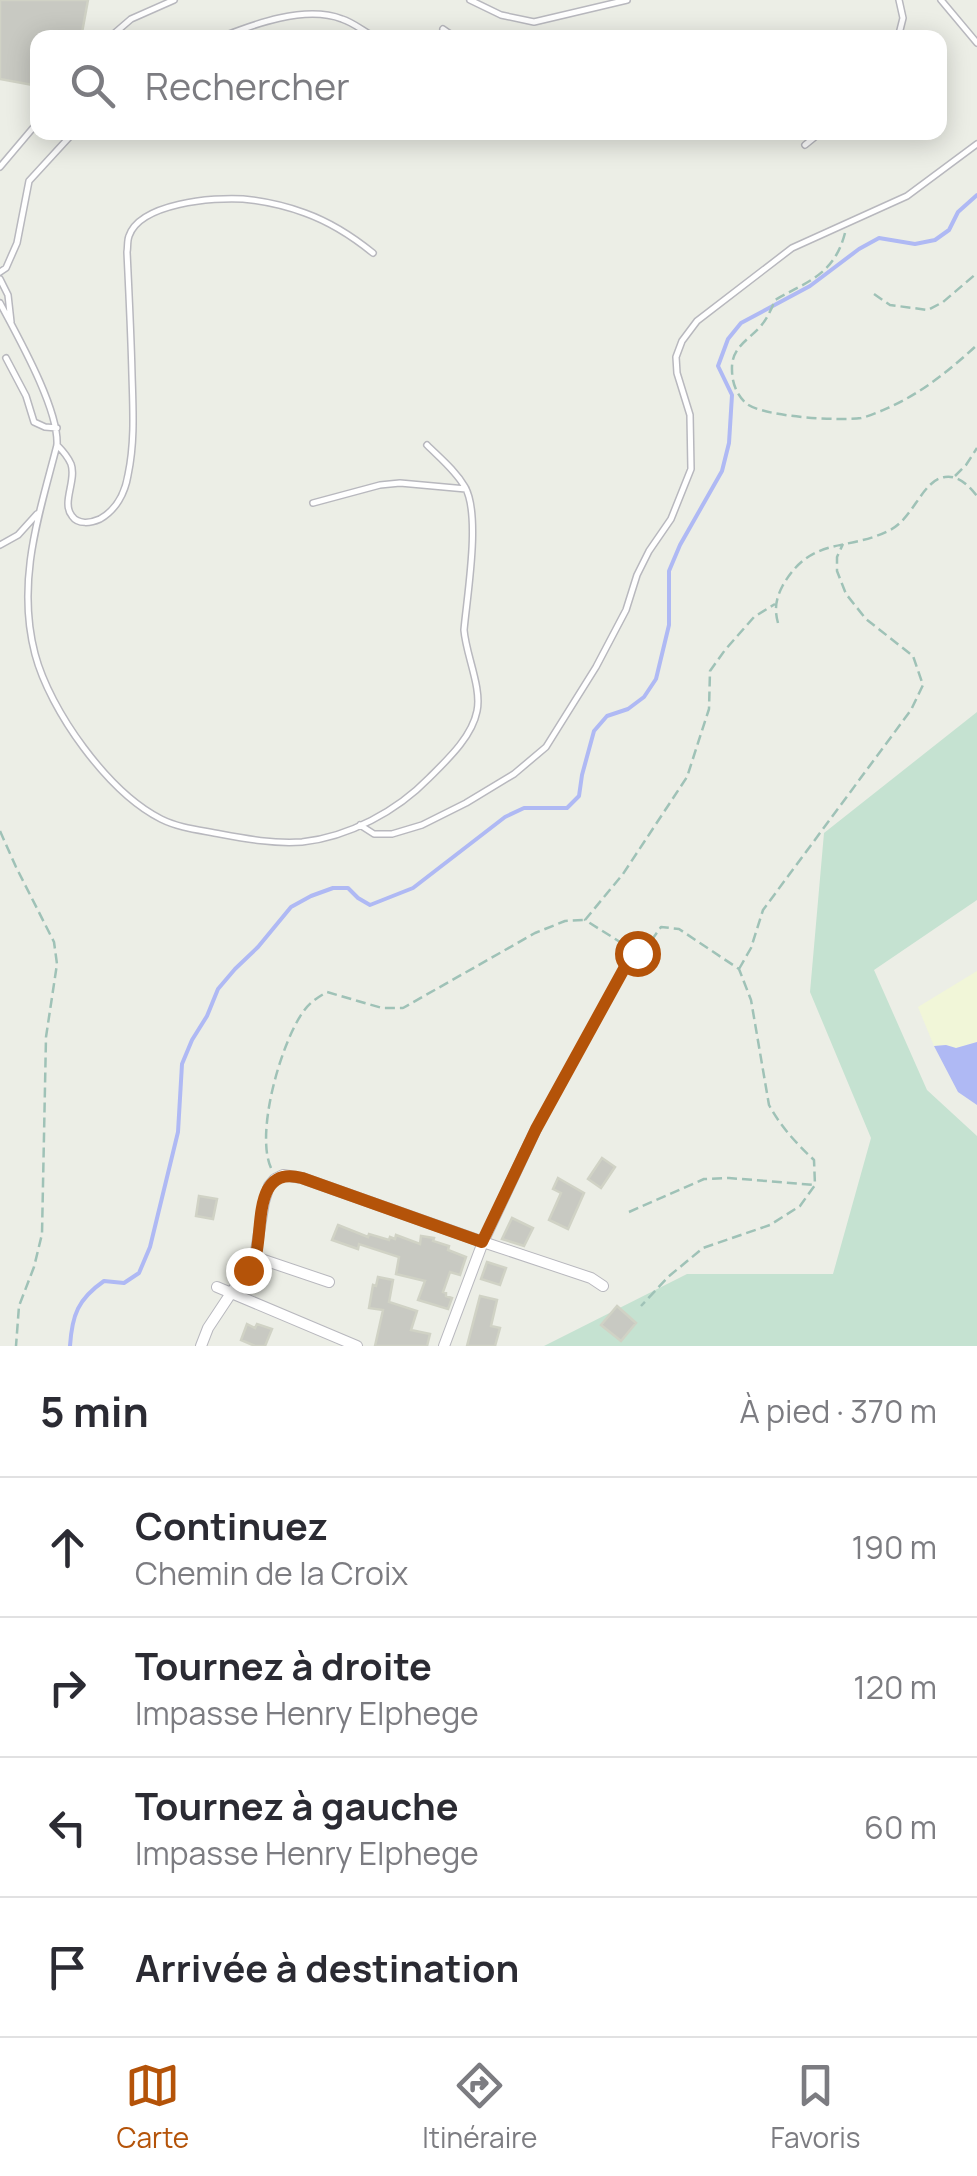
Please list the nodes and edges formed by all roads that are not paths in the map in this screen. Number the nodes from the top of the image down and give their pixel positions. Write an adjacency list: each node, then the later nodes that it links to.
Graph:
1 (174, 0): 6 (lane)
2 (470, 0): 3 (lane)
3 (626, 0)
4 (899, 0): 9 (lane)
5 (941, 0): 10 (lane)
6 (118, 30)
7 (242, 30): 8 (lane)
8 (364, 30)
9 (900, 30)
10 (977, 42)
11 (30, 131): 16 (lane)
12 (67, 140): 18 (lane)
13 (811, 140): 15 (lane)
14 (977, 144): 29 (lane)
15 (805, 145)
16 (0, 166)
17 (372, 252): 24 (lane)
18 (0, 276): 20 (lane)
19 (0, 304): 20 (lane)
20 (12, 325): 22 (lane)
21 (6, 358): 22 (lane)
22 (57, 428): 24 (lane)
23 (427, 445): 25 (lane)
24 (58, 446): 27 (lane)
25 (466, 488): 26 (lane); 29 (lane)
26 (313, 503)
27 (41, 507): 28 (lane); 29 (lane)
28 (0, 545)
29 (359, 825)
30 (536, 1129): 31 (street)
31 (482, 1242): 32 (street); 35 (street); 39 (street)
32 (256, 1256): 33 (street); 36 (street)
33 (328, 1282)
34 (217, 1286): 36 (street)
35 (604, 1286)
36 (232, 1292): 37 (street); 38 (street)
37 (201, 1346)
38 (357, 1346)
39 (444, 1346)

